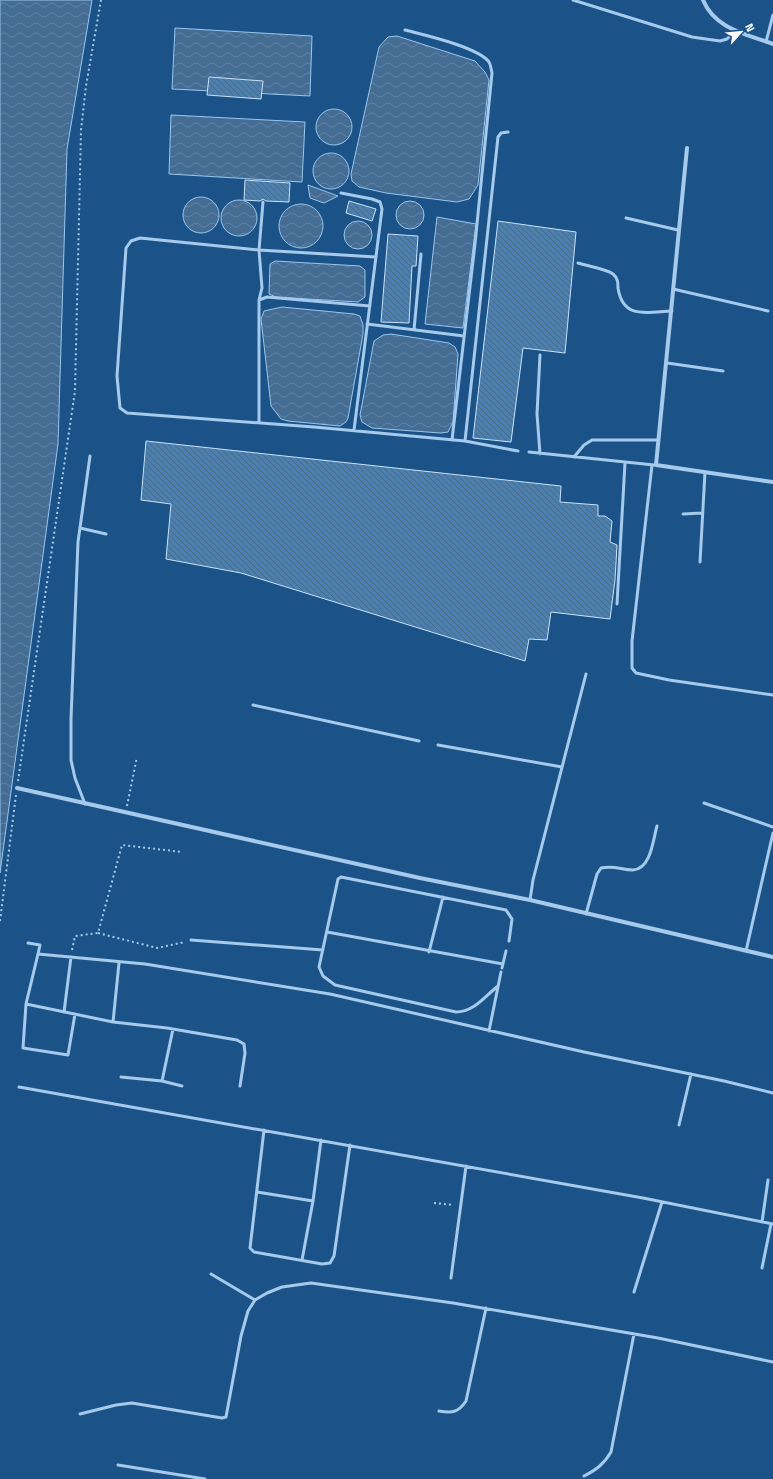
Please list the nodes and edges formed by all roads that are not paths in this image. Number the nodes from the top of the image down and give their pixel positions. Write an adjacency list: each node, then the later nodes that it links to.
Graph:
1 (573, 0): 5 (lane)
2 (703, 0): 5 (street)
3 (773, 15): 6 (lane)
4 (405, 30): 25 (lane)
5 (735, 30): 6 (street)
6 (766, 42): 7 (street)
7 (773, 44)
8 (508, 132): 33 (lane)
9 (687, 148): 13 (street)
10 (341, 193): 16 (lane)
11 (263, 202): 14 (lane)
12 (626, 218): 13 (lane)
13 (678, 230): 18 (street)
14 (259, 250): 16 (lane); 19 (lane); 29 (lane)
15 (421, 254): 24 (lane)
16 (376, 257): 20 (lane)
17 (578, 263): 21 (lane)
18 (673, 288): 21 (street); 22 (lane)
19 (259, 300): 20 (lane); 29 (lane)
20 (370, 306): 23 (lane)
21 (672, 310): 27 (street)
22 (768, 311)
23 (367, 324): 24 (lane); 30 (lane)
24 (414, 330): 25 (lane)
25 (464, 336): 31 (lane)
26 (540, 355): 36 (lane)
27 (667, 363): 28 (lane); 32 (street)
28 (723, 371)
29 (259, 422): 30 (lane)
30 (354, 430): 31 (lane)
31 (452, 440): 33 (lane)
32 (658, 440): 38 (lane); 40 (street)
33 (465, 441): 34 (lane)
34 (518, 451)
35 (529, 452): 36 (lane)
36 (540, 454): 38 (lane)
37 (90, 456): 45 (lane)
38 (574, 457): 39 (lane)
39 (625, 463): 40 (lane); 48 (lane)
40 (654, 465): 41 (street); 50 (lane)
41 (705, 472): 42 (street); 43 (lane)
42 (773, 482)
43 (702, 513): 44 (lane); 47 (lane)
44 (683, 514)
45 (80, 528): 46 (lane); 57 (lane)
46 (106, 534)
47 (700, 562)
48 (617, 604)
49 (586, 674): 54 (lane)
50 (773, 696)
51 (253, 705): 52 (lane)
52 (419, 741)
53 (438, 745): 54 (lane)
54 (562, 767): 62 (lane)
55 (17, 788): 57 (street)
56 (704, 803): 59 (lane)
57 (85, 804): 62 (street)
58 (657, 826): 63 (lane)
59 (773, 827)
60 (773, 832): 70 (lane)
61 (443, 898): 64 (lane); 66 (lane); 71 (lane)
62 (530, 900): 63 (street)
63 (586, 914): 70 (street)
64 (327, 932): 68 (lane); 71 (lane)
65 (191, 940): 68 (lane)
66 (509, 941)
67 (28, 943): 72 (lane)
68 (322, 950): 77 (lane)
69 (506, 951): 71 (lane)
70 (746, 951): 74 (street)
71 (429, 952)
72 (38, 954): 73 (lane); 78 (lane)
73 (71, 957): 75 (lane); 79 (lane)
74 (773, 957)
75 (119, 963): 81 (lane); 83 (lane)
76 (501, 972): 77 (lane)
77 (498, 986): 83 (lane)
78 (26, 1004): 79 (lane); 80 (lane)
79 (64, 1012): 80 (lane)
80 (75, 1014): 81 (lane)
81 (113, 1022): 82 (lane)
82 (173, 1030): 86 (lane); 88 (lane)
83 (489, 1031): 84 (lane)
84 (691, 1074): 90 (lane); 91 (lane)
85 (121, 1077): 86 (lane)
86 (162, 1081): 87 (lane)
87 (182, 1086)
88 (240, 1086)
89 (19, 1087): 92 (lane)
90 (773, 1093)
91 (679, 1125)
92 (264, 1130): 93 (lane); 97 (lane)
93 (321, 1140): 94 (lane); 98 (lane)
94 (350, 1145): 95 (lane); 102 (lane)
95 (466, 1166): 99 (lane); 105 (lane)
96 (768, 1180): 100 (lane)
97 (257, 1192): 98 (lane); 102 (lane)
98 (313, 1201): 102 (lane)
99 (662, 1202): 100 (lane); 106 (lane)
100 (762, 1222): 101 (lane)
101 (772, 1224): 103 (lane)
102 (302, 1260)
103 (762, 1268)
104 (211, 1274): 107 (lane)
105 (451, 1278)
106 (634, 1292)
107 (255, 1300): 108 (lane); 112 (lane)
108 (486, 1308): 109 (lane); 111 (lane)
109 (634, 1334): 110 (lane); 114 (lane)
110 (773, 1362)
111 (439, 1411)
112 (80, 1414)
113 (118, 1465): 115 (lane)
114 (584, 1476)
115 (205, 1479)

